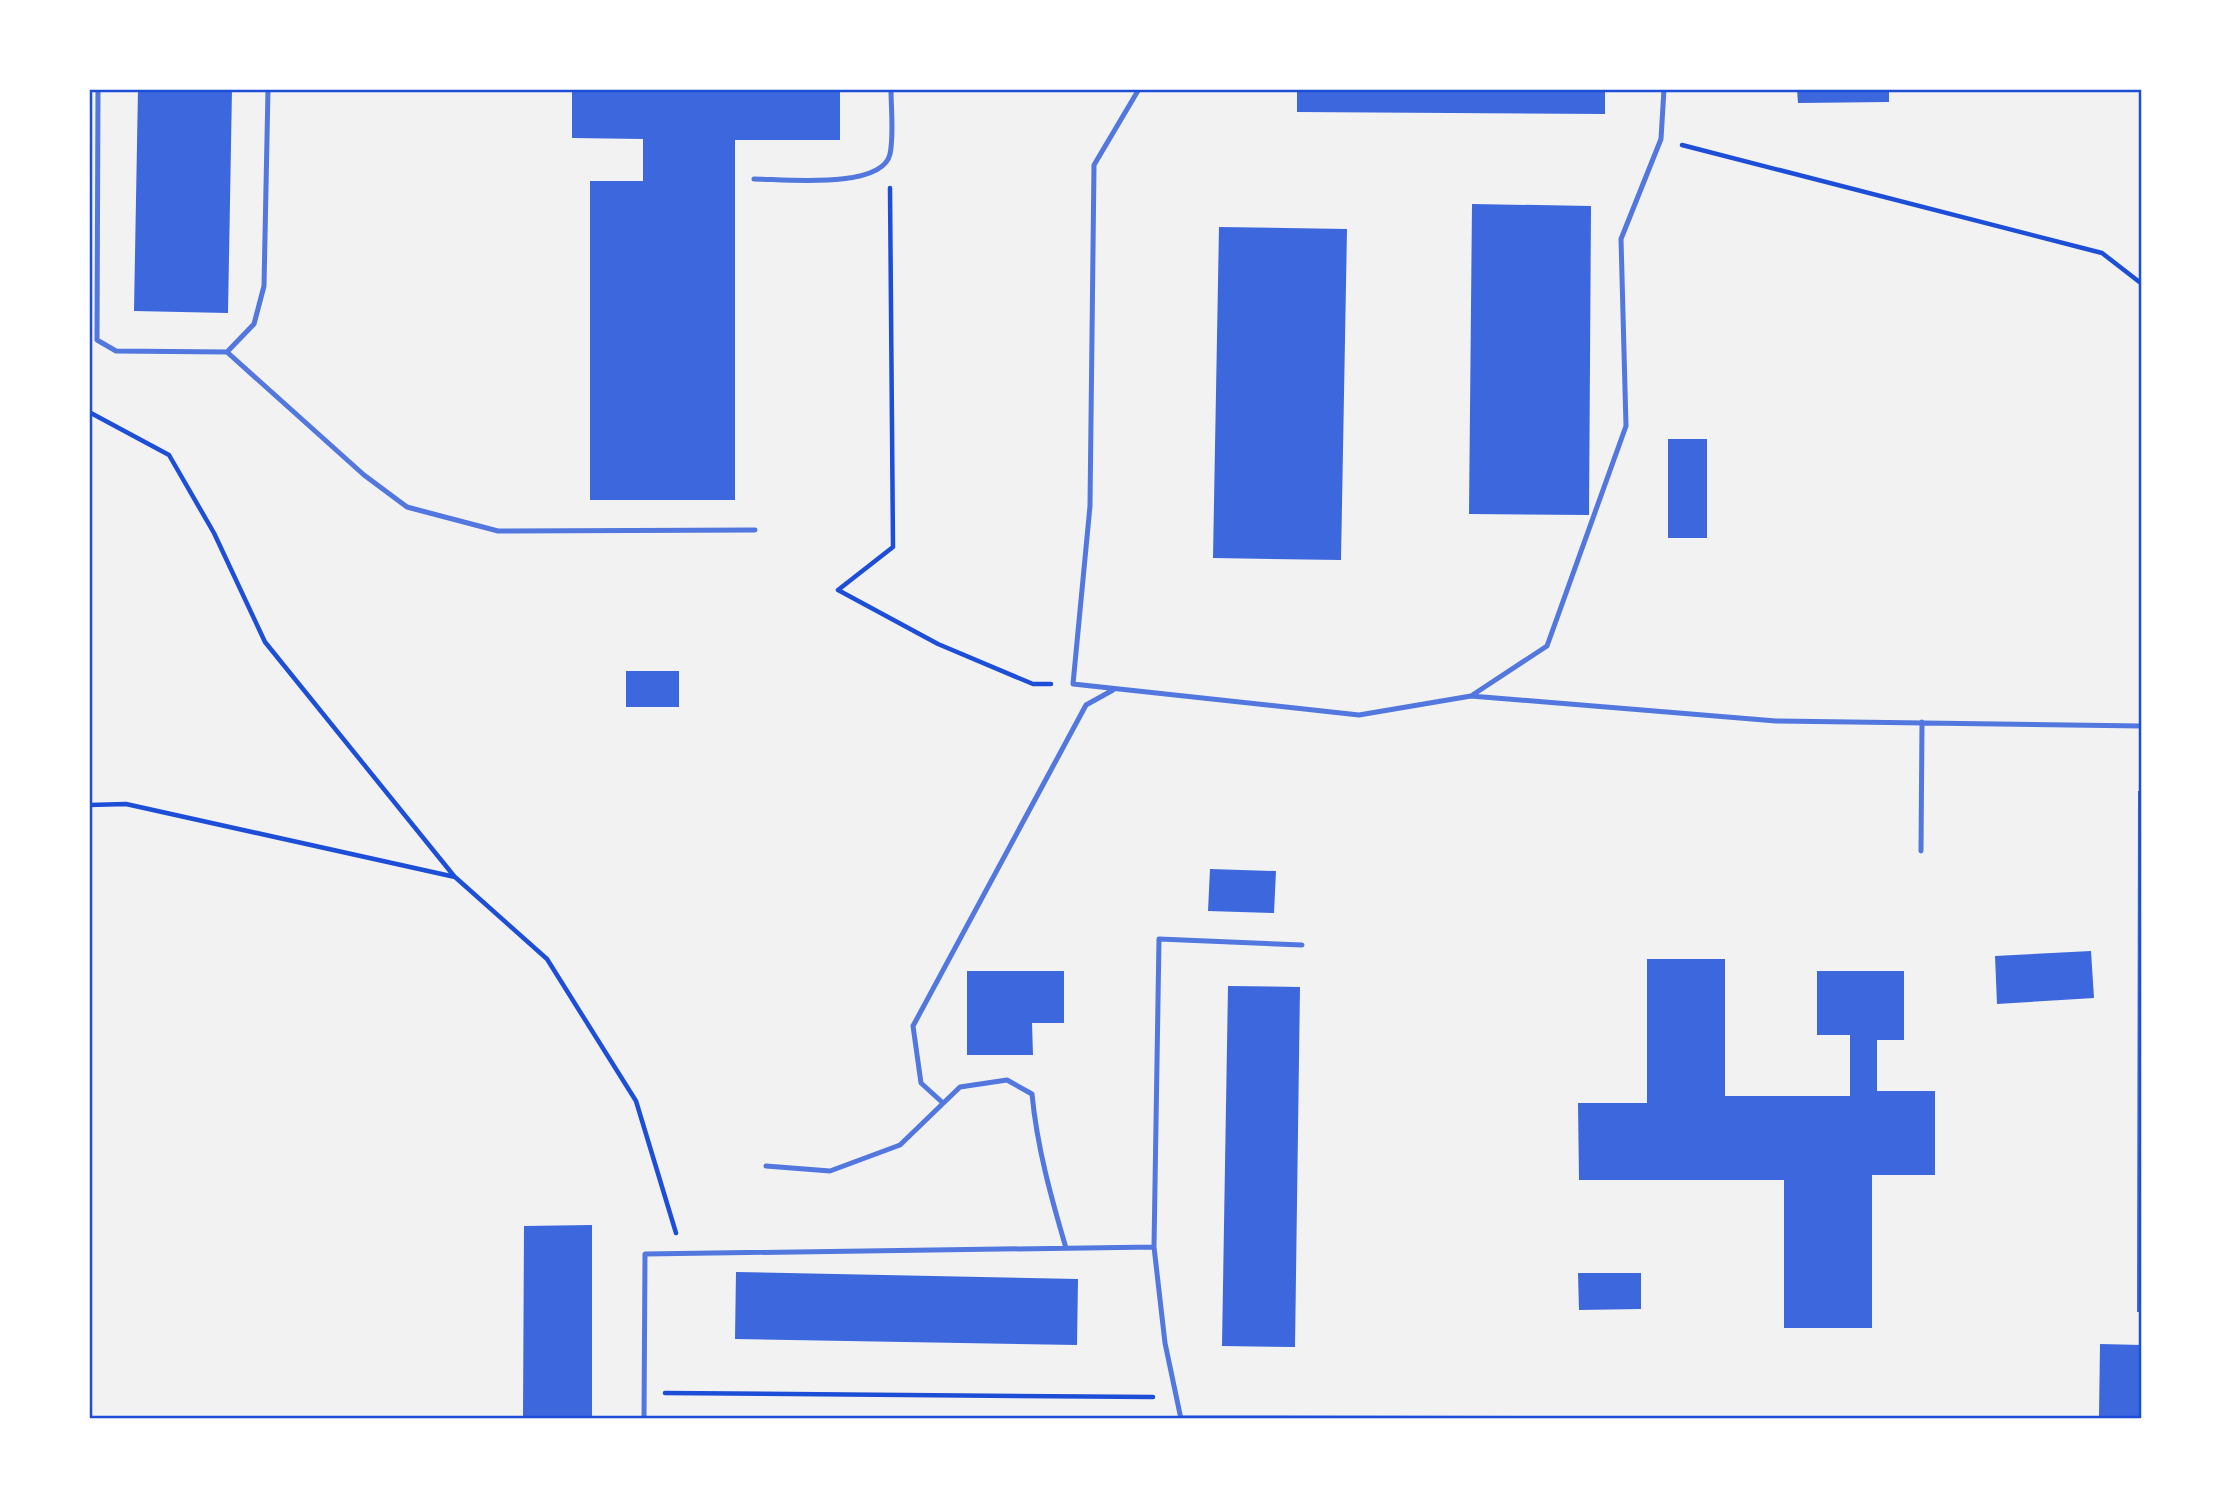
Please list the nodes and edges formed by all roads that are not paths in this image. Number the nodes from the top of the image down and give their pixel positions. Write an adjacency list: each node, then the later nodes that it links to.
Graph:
1 (98, 89): 7 (lane)
2 (268, 89): 7 (lane)
3 (891, 89): 6 (lane)
4 (1139, 89): 9 (lane)
5 (1664, 89): 10 (lane)
6 (754, 179)
7 (227, 352): 8 (lane)
8 (755, 530)
9 (1115, 689): 10 (lane); 15 (lane)
10 (1471, 696): 11 (lane)
11 (1922, 722): 12 (lane); 13 (lane)
12 (2142, 726)
13 (1921, 851)
14 (1302, 945): 17 (lane)
15 (943, 1103): 16 (lane); 18 (lane)
16 (766, 1166)
17 (1154, 1247): 18 (lane); 19 (lane)
18 (1066, 1248): 20 (lane)
19 (1181, 1418): 21 (lane)
20 (644, 1419)
21 (2053, 1419)

